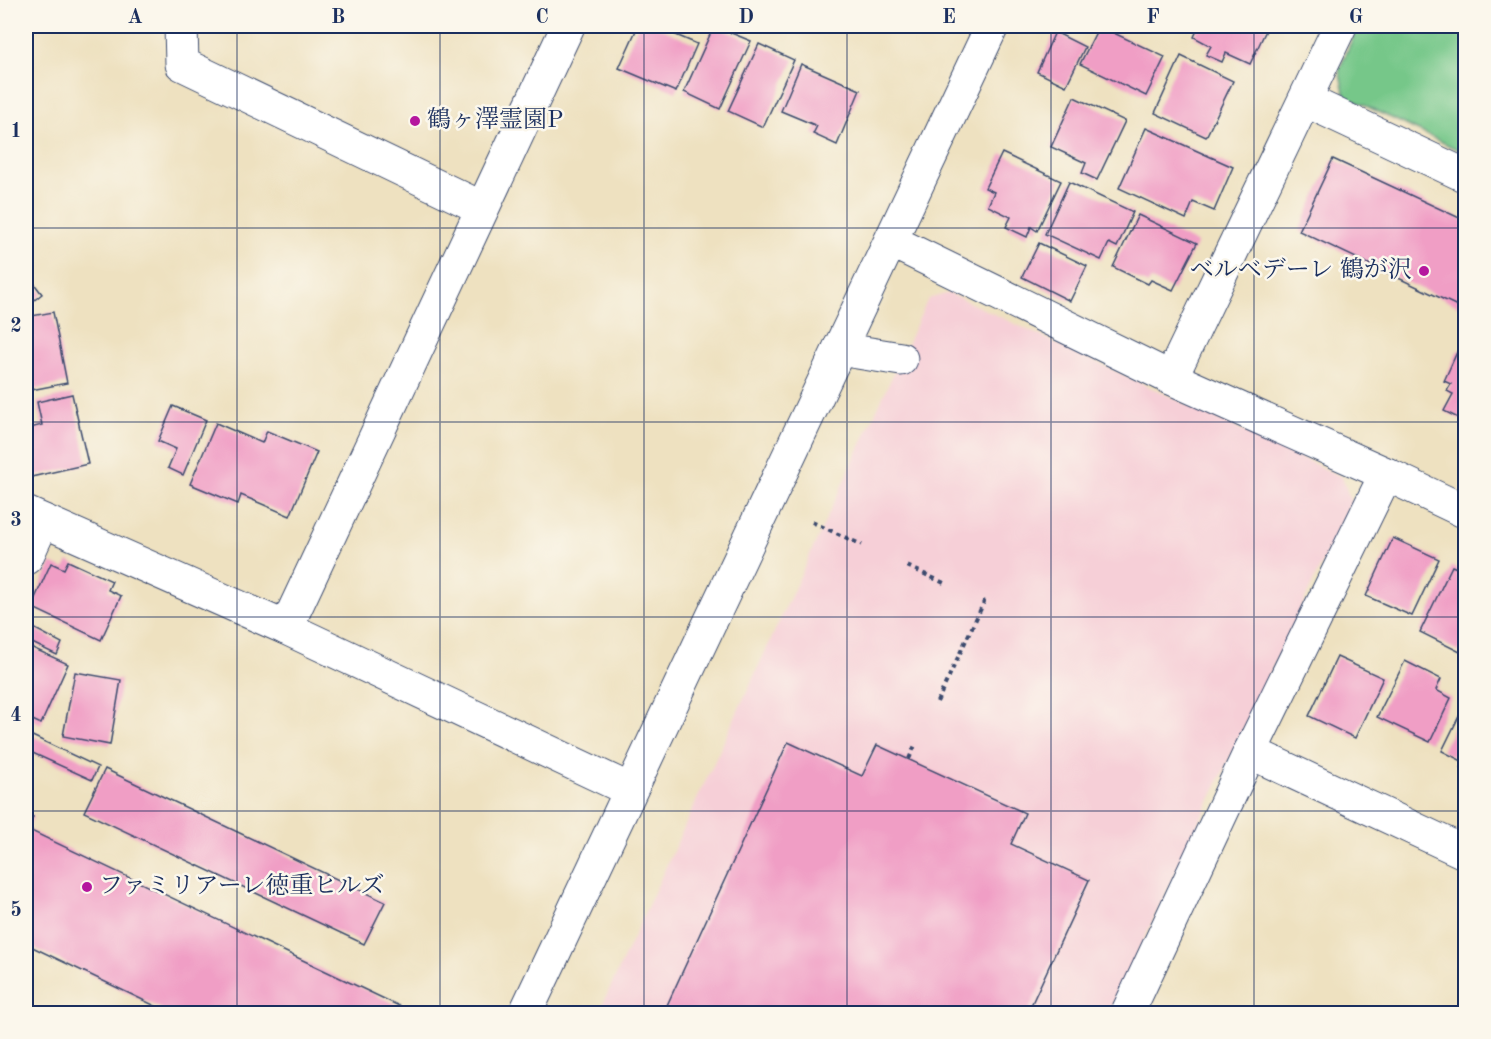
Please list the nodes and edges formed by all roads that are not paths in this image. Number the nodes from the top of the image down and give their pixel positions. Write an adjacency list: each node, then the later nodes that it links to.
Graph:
1 (181, 26): 7 (street)
2 (568, 26): 7 (street)
3 (992, 26): 8 (street)
4 (1340, 26): 5 (street)
5 (1305, 100): 6 (street); 11 (street)
6 (1466, 176)
7 (482, 208): 16 (street)
8 (891, 241): 9 (street); 11 (street)
9 (839, 349): 10 (street); 18 (street)
10 (896, 368)
11 (1171, 378): 12 (street)
12 (1386, 474): 13 (street); 17 (street)
13 (1466, 512)
14 (34, 517): 15 (street); 16 (street)
15 (26, 558)
16 (286, 628): 18 (street)
17 (1250, 752): 19 (street); 21 (street)
18 (630, 790): 20 (street)
19 (1466, 853)
20 (525, 1014)
21 (1127, 1014)

